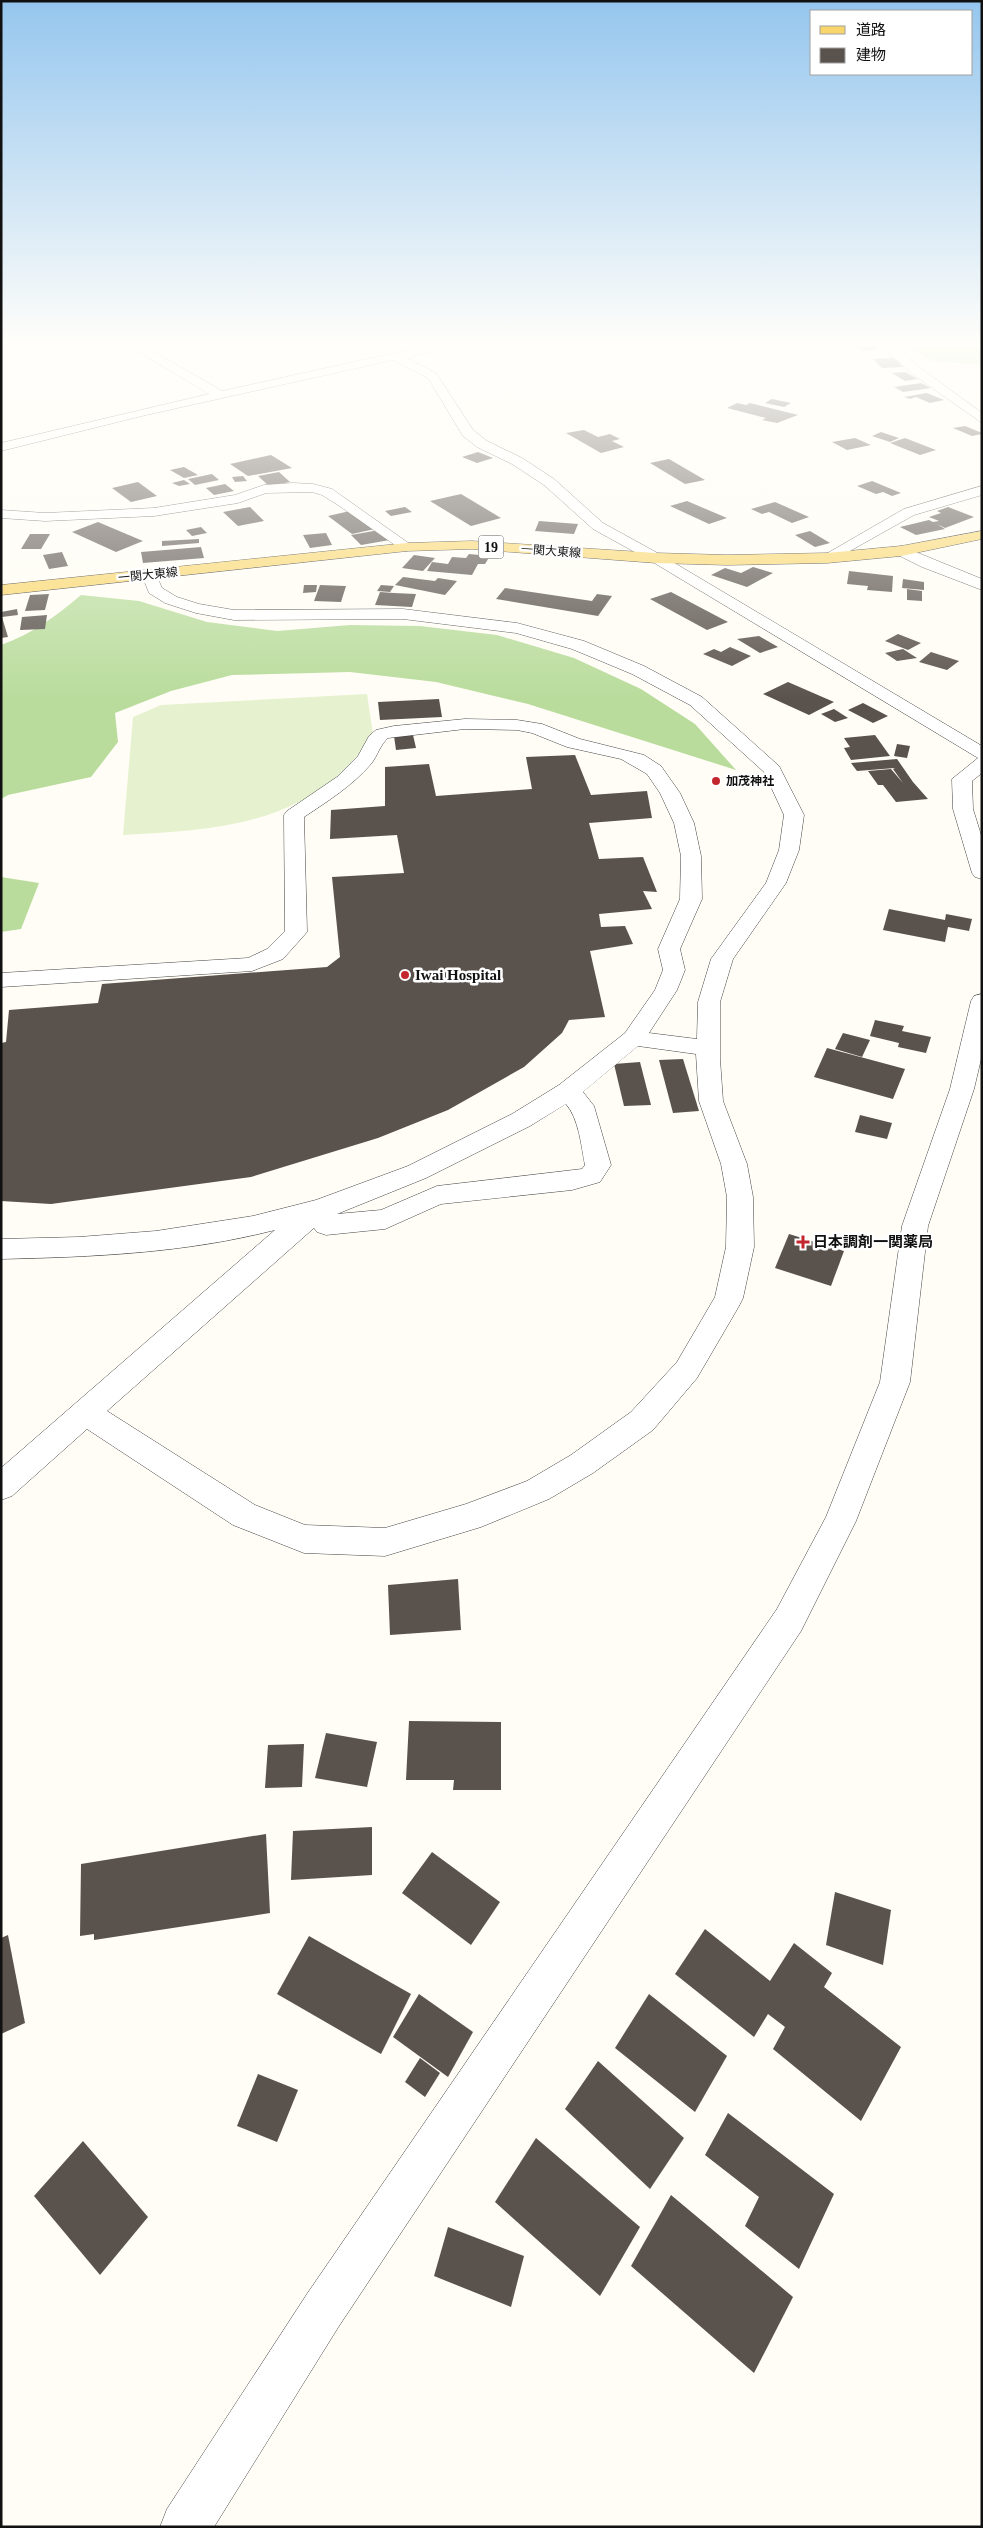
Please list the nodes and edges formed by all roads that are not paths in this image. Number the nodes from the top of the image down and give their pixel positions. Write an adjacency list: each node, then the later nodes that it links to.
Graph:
1 (522, 464): 7 (street)
2 (982, 490): 8 (street)
3 (1, 514): 5 (street)
4 (982, 535): 6 (main road, 一関大東線 / 19)
5 (407, 547): 7 (main road, 一関大東線 / 19); 9 (main road, 一関大東線 / 19)
6 (901, 551): 8 (main road, 一関大東線 / 19); 10 (street)
7 (656, 558): 8 (main road, 一関大東線 / 19); 12 (street)
8 (827, 558)
9 (150, 576): 11 (main road, 一関大東線 / 19); 18 (street)
10 (982, 585)
11 (1, 590)
12 (982, 754)
13 (982, 763): 14 (street)
14 (982, 873)
15 (1, 980): 17 (street)
16 (982, 1001): 24 (street)
17 (633, 1038): 18 (street); 19 (street)
18 (708, 1048): 22 (street)
19 (568, 1091): 20 (street); 20 (street)
20 (322, 1208): 21 (street); 22 (street)
21 (1, 1249)
22 (86, 1413): 23 (street)
23 (1, 1487)
24 (185, 2527)

